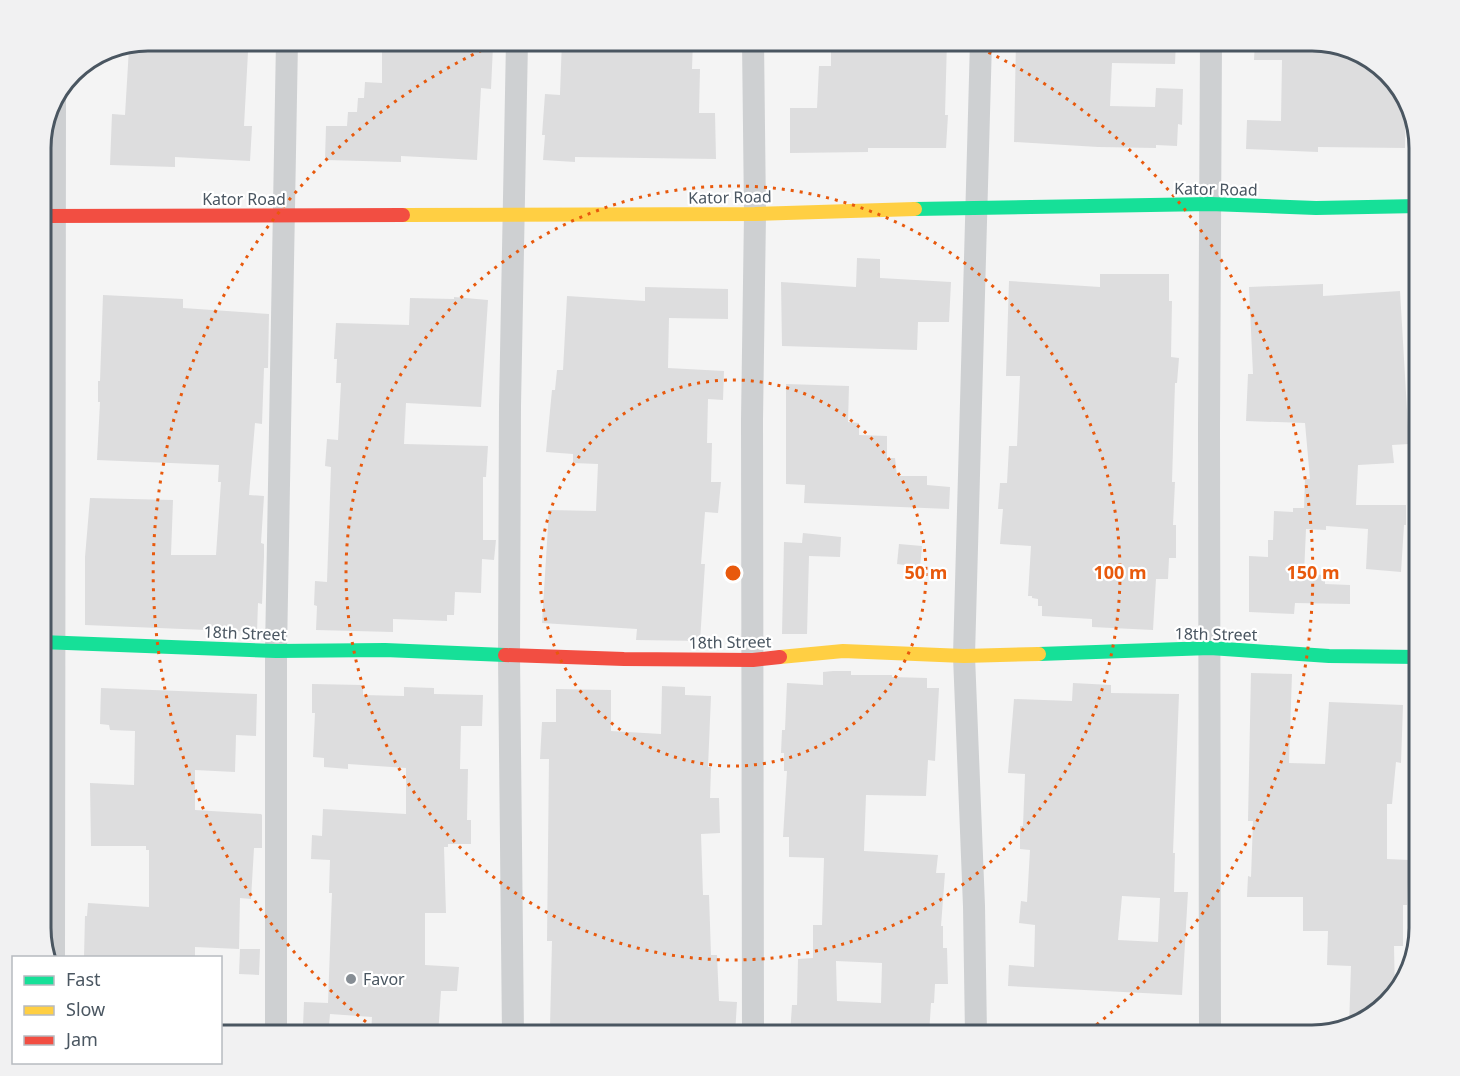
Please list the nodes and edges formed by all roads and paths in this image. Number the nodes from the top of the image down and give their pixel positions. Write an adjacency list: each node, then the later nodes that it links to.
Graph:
1 (287, 51): 13 (street)
2 (517, 51): 11 (street)
3 (753, 51): 12 (street)
4 (981, 51): 10 (street)
5 (1210, 51): 8 (street)
6 (53, 129): 7 (street)
7 (51, 165)
8 (1210, 204): 9 (street, Kator Road); 10 (street, Kator Road); 16 (street)
9 (1409, 206)
10 (977, 207): 12 (street, Kator Road); 19 (street)
11 (515, 214): 12 (street, Kator Road); 13 (street, Kator Road); 18 (street)
12 (755, 214): 21 (street)
13 (284, 215): 14 (street, Kator Road); 17 (street)
14 (51, 216)
15 (51, 642): 17 (street, 18th Street)
16 (1210, 648): 19 (street, 18th Street); 20 (street, 18th Street); 28 (street)
17 (276, 651): 18 (street, 18th Street); 24 (street)
18 (509, 656): 21 (street, 18th Street); 25 (street)
19 (964, 656): 21 (street, 18th Street); 27 (street)
20 (1409, 657)
21 (753, 660): 26 (street)
22 (51, 800): 23 (street)
23 (54, 952)
24 (276, 1025)
25 (513, 1025)
26 (753, 1025)
27 (976, 1025)
28 (1210, 1025)

